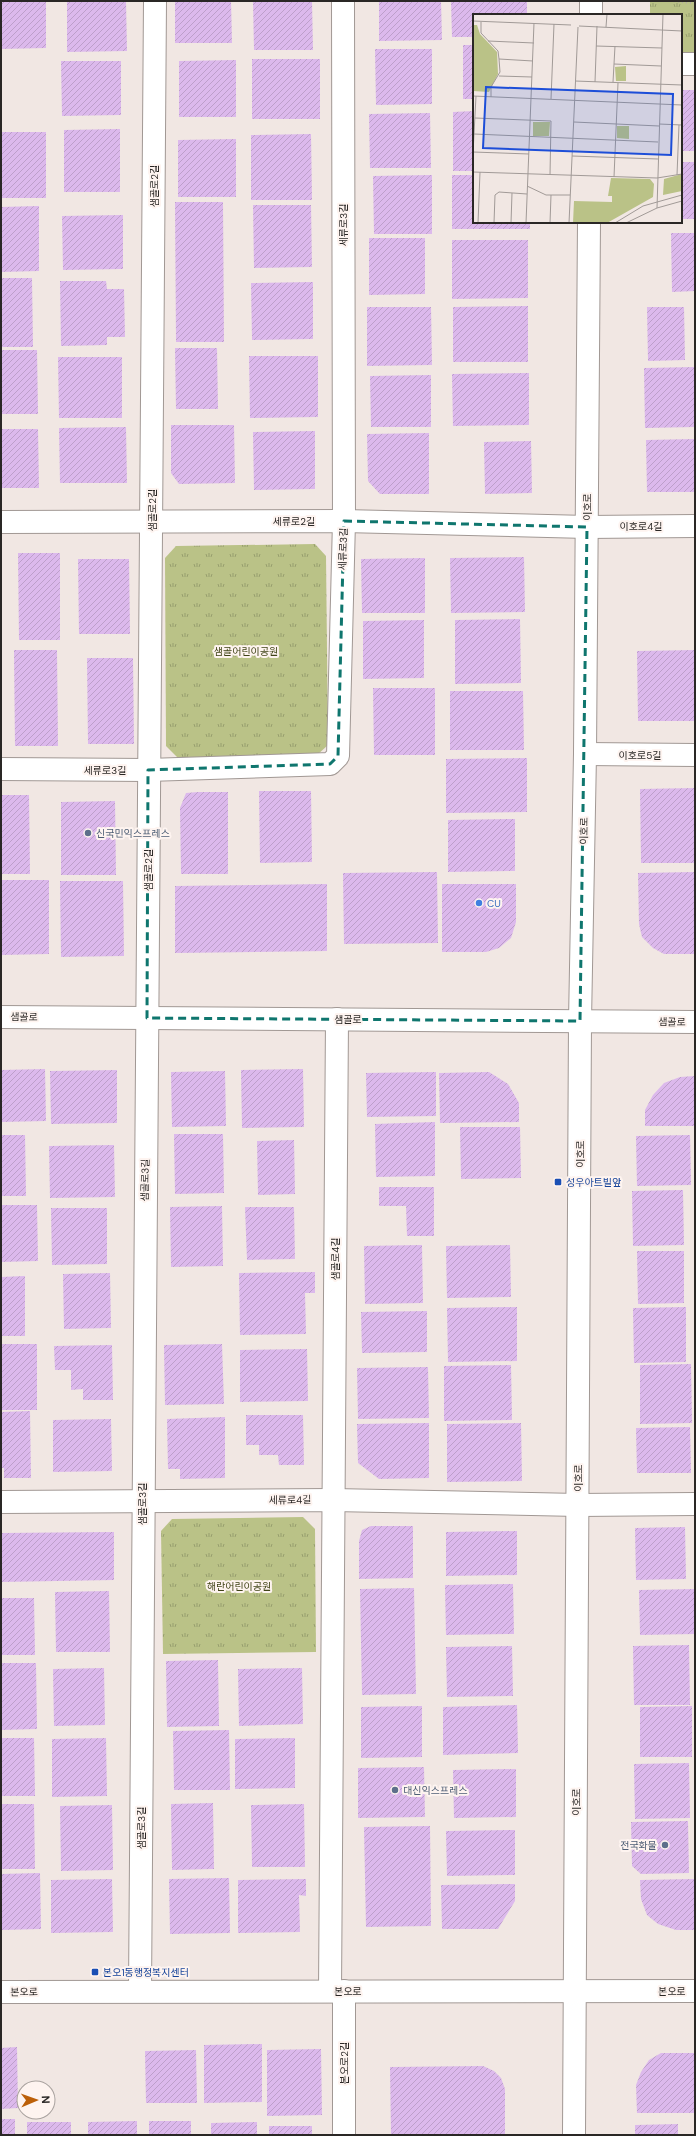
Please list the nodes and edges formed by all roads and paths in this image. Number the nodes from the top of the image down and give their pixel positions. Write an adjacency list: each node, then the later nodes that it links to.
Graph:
1 (155, 1): 10 (street, 샘골로2길)
2 (343, 1): 11 (street, 세류로3길)
3 (591, 1): 6 (street)
4 (674, 1): 5 (path)
5 (695, 3)
6 (591, 14)
7 (682, 64): 8 (street)
8 (695, 64)
9 (589, 223): 13 (street, 이호로)
10 (152, 521): 11 (street, 세류로2길); 12 (street, 세류로2길); 18 (street, 샘골로2길)
11 (344, 521): 13 (street, 세류로2길); 18 (street, 세류로3길)
12 (1, 522)
13 (587, 526): 14 (street, 이호로4길); 15 (street, 이호로)
14 (695, 526)
15 (585, 754): 16 (street, 이호로5길); 22 (street, 이호로)
16 (695, 755)
17 (1, 769): 18 (street, 세류로3길)
18 (148, 770): 20 (street, 샘골로2길)
19 (1, 1017): 20 (street, 샘골로)
20 (147, 1018): 21 (street, 샘골로); 26 (street, 샘골로3길)
21 (337, 1019): 22 (street, 샘골로); 24 (street, 샘골로4길)
22 (580, 1021): 23 (street, 샘골로); 27 (street, 이호로)
23 (695, 1022)
24 (333, 1500): 26 (street, 세류로4길); 27 (street, 세류로4길); 30 (street, 샘골로4길)
25 (1, 1502): 26 (street, 세류로4길)
26 (142, 1502): 29 (street, 샘골로3길)
27 (578, 1504): 28 (street, 세류로4길); 31 (street, 이호로)
28 (695, 1504)
29 (140, 1991): 30 (street, 본오로); 33 (street, 본오로)
30 (337, 1991): 31 (street, 본오로); 34 (street, 본오로2길)
31 (574, 1991): 32 (street, 본오로); 35 (street, 이호로)
32 (695, 1991)
33 (1, 1992)
34 (344, 2135)
35 (574, 2135)

